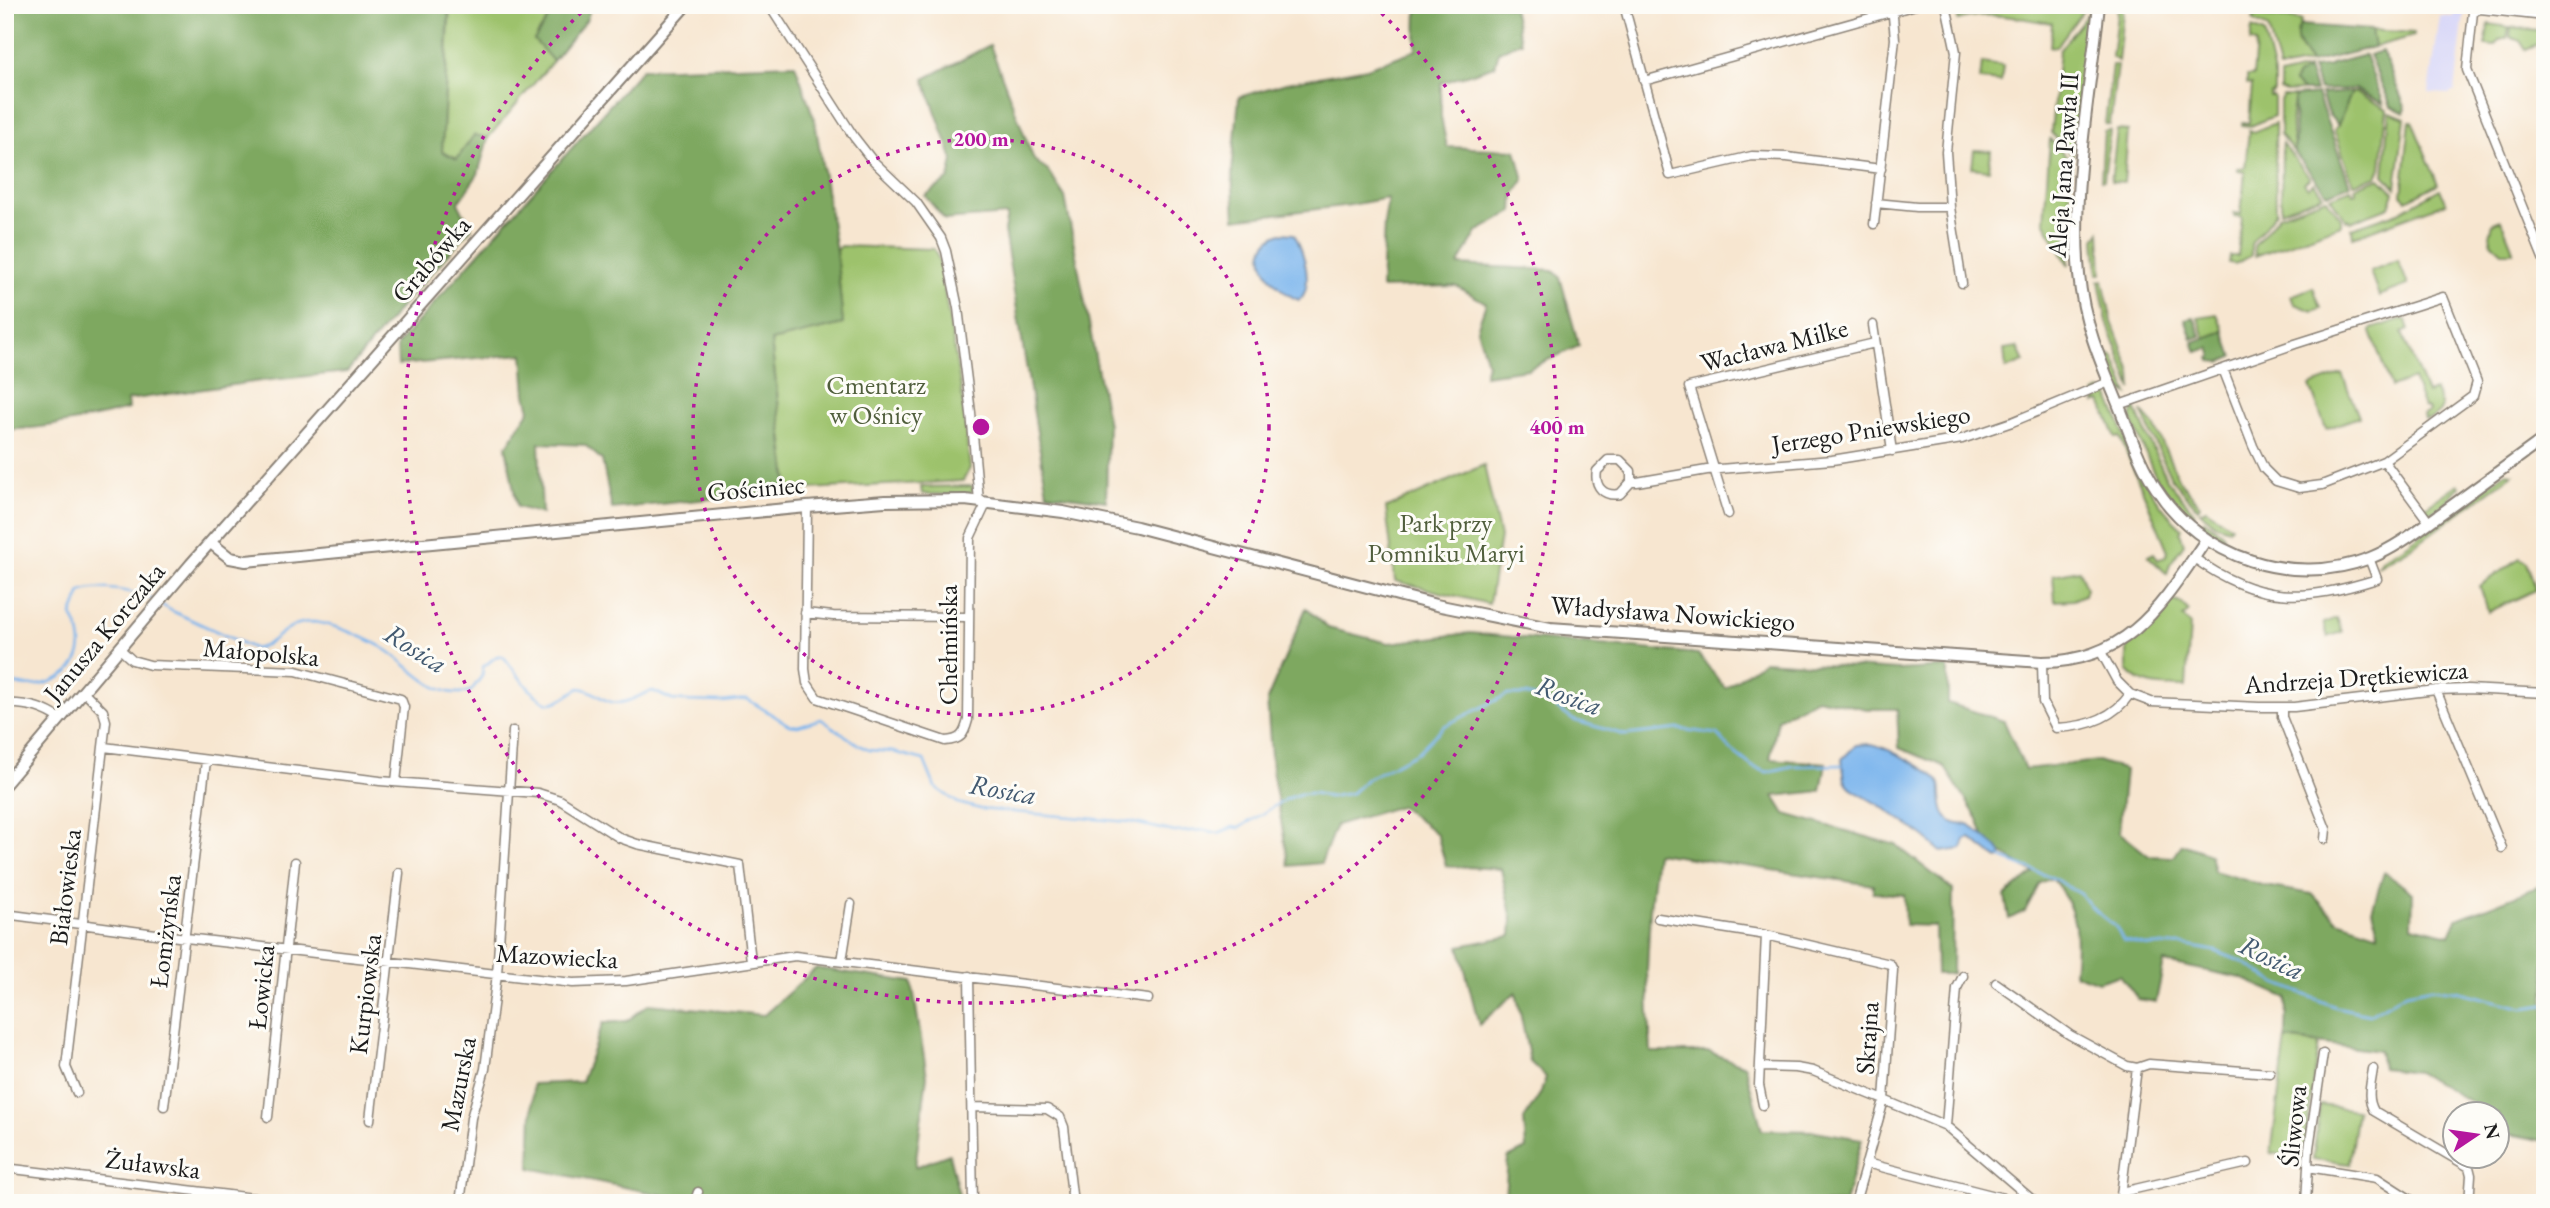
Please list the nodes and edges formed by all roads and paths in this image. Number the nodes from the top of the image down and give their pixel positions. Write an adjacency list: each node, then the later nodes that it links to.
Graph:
1 (686, 5): 38 (street, Grabówka)
2 (769, 5): 33 (street)
3 (1623, 5): 16 (street)
4 (1916, 5): 14 (street)
5 (1946, 5): 19 (street)
6 (2099, 5): 26 (street, Aleja Jana Pawła II)
7 (2299, 5): 8 (street)
8 (2317, 5)
9 (2341, 5): 12 (street)
10 (2377, 5): 12 (street)
11 (2389, 5): 13 (street)
12 (2356, 6)
13 (2410, 7)
14 (1893, 8): 16 (street); 17 (street)
15 (2545, 16): 21 (street)
16 (1644, 81): 17 (street)
17 (1881, 169): 18 (street)
18 (1876, 203): 19 (street); 20 (street)
19 (1950, 207): 22 (street)
20 (1874, 223)
21 (2545, 263)
22 (1962, 283)
23 (1873, 326): 24 (street)
24 (1875, 342): 29 (street); 31 (street, Wacława Milke)
25 (2223, 369): 27 (street); 30 (street); 30 (street)
26 (2109, 382): 27 (street, Aleja Jana Pawła II); 29 (street, Jerzego Pniewskiego)
27 (2119, 405): 37 (street, Aleja Jana Pawła II)
28 (2545, 438): 36 (street, Aleja Jana Pawła II)
29 (1892, 451): 31 (street, Jerzego Pniewskiego)
30 (2385, 461): 36 (street)
31 (1713, 471): 32 (street, Jerzego Pniewskiego); 35 (street, Wacława Milke)
32 (1631, 482): 32 (street, Jerzego Pniewskiego)
33 (983, 502): 34 (street, Gościniec); 41 (street, Gościniec); 43 (street, Chełmińska)
34 (807, 507): 38 (street, Gościniec); 42 (street, Chełmińska)
35 (1728, 514)
36 (2428, 522): 40 (street, Aleja Jana Pawła II)
37 (2206, 540): 39 (street, Władysława Nowickiego); 40 (street, Aleja Jana Pawła II)
38 (211, 543): 44 (street, Janusza Korczaka)
39 (2194, 558): 40 (street); 45 (street, Władysława Nowickiego)
40 (2369, 558)
41 (1306, 571): 46 (street, Władysława Nowickiego)
42 (805, 612): 43 (street); 43 (street, Chełmińska)
43 (968, 617)
44 (120, 649): 48 (street, Janusza Korczaka); 57 (street, Małopolska)
45 (2101, 652): 46 (street, Władysława Nowickiego); 50 (street)
46 (2042, 662): 50 (street)
47 (2436, 690): 49 (street, Andrzeja Drętkiewicza); 52 (street, Andrzeja Drętkiewicza); 61 (street)
48 (84, 692): 53 (street, Janusza Korczaka); 55 (street, Białowieska)
49 (2545, 693)
50 (2130, 694): 52 (street, Andrzeja Drętkiewicza)
51 (5, 704): 53 (street)
52 (2282, 707): 60 (street)
53 (60, 719): 58 (street, Janusza Korczaka)
54 (513, 731): 59 (street)
55 (104, 747): 56 (street); 67 (street, Białowieska)
56 (206, 761): 57 (street); 69 (street, Łomżyńska)
57 (396, 782): 59 (street)
58 (5, 784)
59 (509, 790): 72 (street); 74 (street)
60 (2325, 839)
61 (2502, 848)
62 (295, 862): 70 (street, Łowicka)
63 (400, 873): 71 (street, Kurpiowska)
64 (851, 904): 73 (street)
65 (5, 914): 67 (street, Mazowiecka)
66 (1658, 918): 68 (street, Skrajna)
67 (81, 923): 69 (street, Mazowiecka); 84 (street, Białowieska)
68 (1766, 935): 80 (street); 85 (street, Skrajna)
69 (186, 938): 70 (street, Mazowiecka); 86 (street, Łomżyńska)
70 (286, 949): 71 (street, Mazowiecka); 89 (street, Łowicka)
71 (390, 961): 74 (street, Mazowiecka); 90 (street, Kurpiowska)
72 (751, 961): 73 (street, Mazowiecka); 74 (street, Mazowiecka)
73 (842, 961): 75 (street, Mazowiecka)
74 (496, 974): 101 (street, Mazurska)
75 (969, 976): 78 (street, Mazowiecka); 88 (street)
76 (1963, 976): 91 (street)
77 (1996, 983): 81 (street)
78 (1148, 999)
79 (2323, 1054): 94 (street, Śliwowa)
80 (1760, 1067): 85 (street); 87 (street)
81 (2137, 1068): 83 (street); 98 (street)
82 (2373, 1069): 110 (street)
83 (2270, 1073)
84 (77, 1093)
85 (1885, 1100): 91 (street, Skrajna); 92 (street)
86 (164, 1105)
87 (1763, 1105)
88 (972, 1107): 103 (street); 104 (street)
89 (268, 1117)
90 (370, 1120)
91 (1946, 1126): 96 (street, Skrajna)
92 (1866, 1163): 99 (street); 105 (street)
93 (2248, 1163): 98 (street)
94 (2308, 1167): 108 (street, Śliwowa); 109 (street)
95 (5, 1168): 100 (street, Żuławska)
96 (2022, 1190): 99 (street); 106 (street, Skrajna)
97 (698, 1192): 102 (street)
98 (2122, 1192): 107 (street)
99 (2011, 1201)
100 (295, 1203)
101 (460, 1203)
102 (694, 1203)
103 (973, 1203)
104 (1073, 1203)
105 (1855, 1203)
106 (2036, 1203)
107 (2120, 1203)
108 (2306, 1203)
109 (2416, 1203)
110 (2469, 1203)

